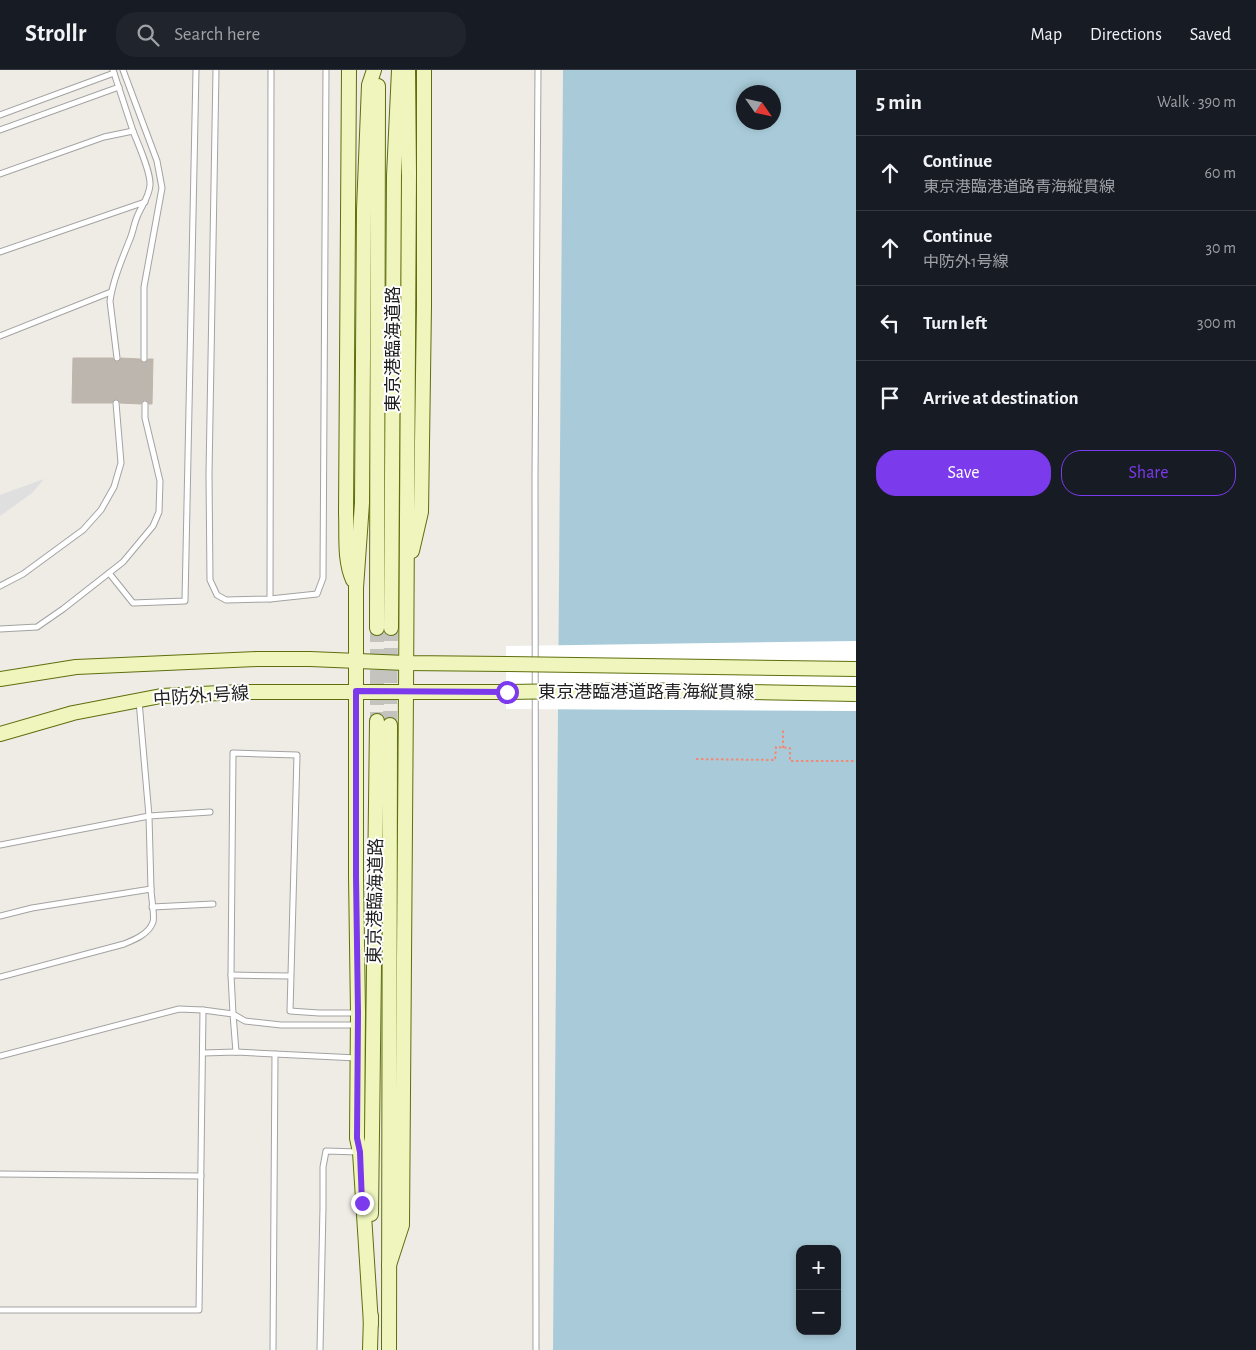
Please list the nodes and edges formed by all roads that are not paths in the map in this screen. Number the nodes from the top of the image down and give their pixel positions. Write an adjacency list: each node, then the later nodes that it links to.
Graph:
1 (123, 70): 23 (lane)
2 (196, 70): 27 (lane)
3 (216, 70): 30 (lane)
4 (272, 70): 30 (lane)
5 (326, 70): 30 (lane)
6 (349, 70): 29 (street)
7 (376, 70): 8 (street, 東京港臨海道路); 29 (street)
8 (398, 70)
9 (408, 70): 26 (street)
10 (424, 70): 26 (street)
11 (538, 70): 69 (lane)
12 (113, 71): 13 (lane); 14 (lane)
13 (119, 87): 15 (lane); 16 (lane)
14 (0, 115)
15 (0, 130)
16 (133, 131): 17 (lane); 18 (lane)
17 (0, 174)
18 (145, 202): 19 (lane); 20 (lane)
19 (0, 252)
20 (111, 292): 21 (lane); 22 (lane)
21 (0, 336)
22 (117, 358)
23 (144, 359)
24 (116, 403): 28 (lane)
25 (145, 404): 27 (lane)
26 (406, 572): 33 (street)
27 (109, 573): 31 (lane)
28 (0, 586)
29 (356, 588): 32 (street)
30 (270, 599)
31 (0, 629)
32 (356, 662): 33 (street, 中防外1号線); 35 (street, 中防外1号線); 36 (street)
33 (406, 663): 34 (street, 東京港臨港道路青海縦貫線, bridge); 37 (street)
34 (856, 669)
35 (0, 679)
36 (356, 691): 37 (street, 中防外1号線); 39 (street, 中防外1号線); 53 (street)
37 (406, 692): 38 (street, 東京港臨港道路青海縦貫線, bridge); 62 (street)
38 (856, 694)
39 (139, 700): 40 (street, 中防外1号線); 42 (lane)
40 (0, 734)
41 (210, 812): 42 (lane)
42 (150, 816): 43 (lane); 44 (lane)
43 (0, 845)
44 (150, 889): 46 (lane); 47 (lane)
45 (214, 904): 46 (lane)
46 (152, 907): 50 (lane)
47 (0, 916)
48 (231, 975): 49 (lane); 49 (lane); 52 (lane)
49 (290, 976): 53 (lane)
50 (0, 978)
51 (203, 1010): 52 (lane); 55 (lane); 57 (lane)
52 (233, 1014): 53 (lane); 54 (lane)
53 (358, 1019): 58 (street)
54 (236, 1052): 55 (lane); 56 (lane)
55 (203, 1053): 61 (lane)
56 (276, 1054): 58 (lane); 65 (lane)
57 (0, 1056)
58 (358, 1058): 59 (street)
59 (360, 1152): 64 (street); 66 (lane)
60 (0, 1174): 61 (lane)
61 (201, 1176): 63 (lane)
62 (389, 1265): 64 (street, 東京港臨海道路); 68 (street, 東京港臨海道路)
63 (0, 1310)
64 (371, 1324): 67 (street, 東京港臨海道路)
65 (273, 1350)
66 (320, 1350)
67 (370, 1350)
68 (388, 1350)
69 (536, 1350)

